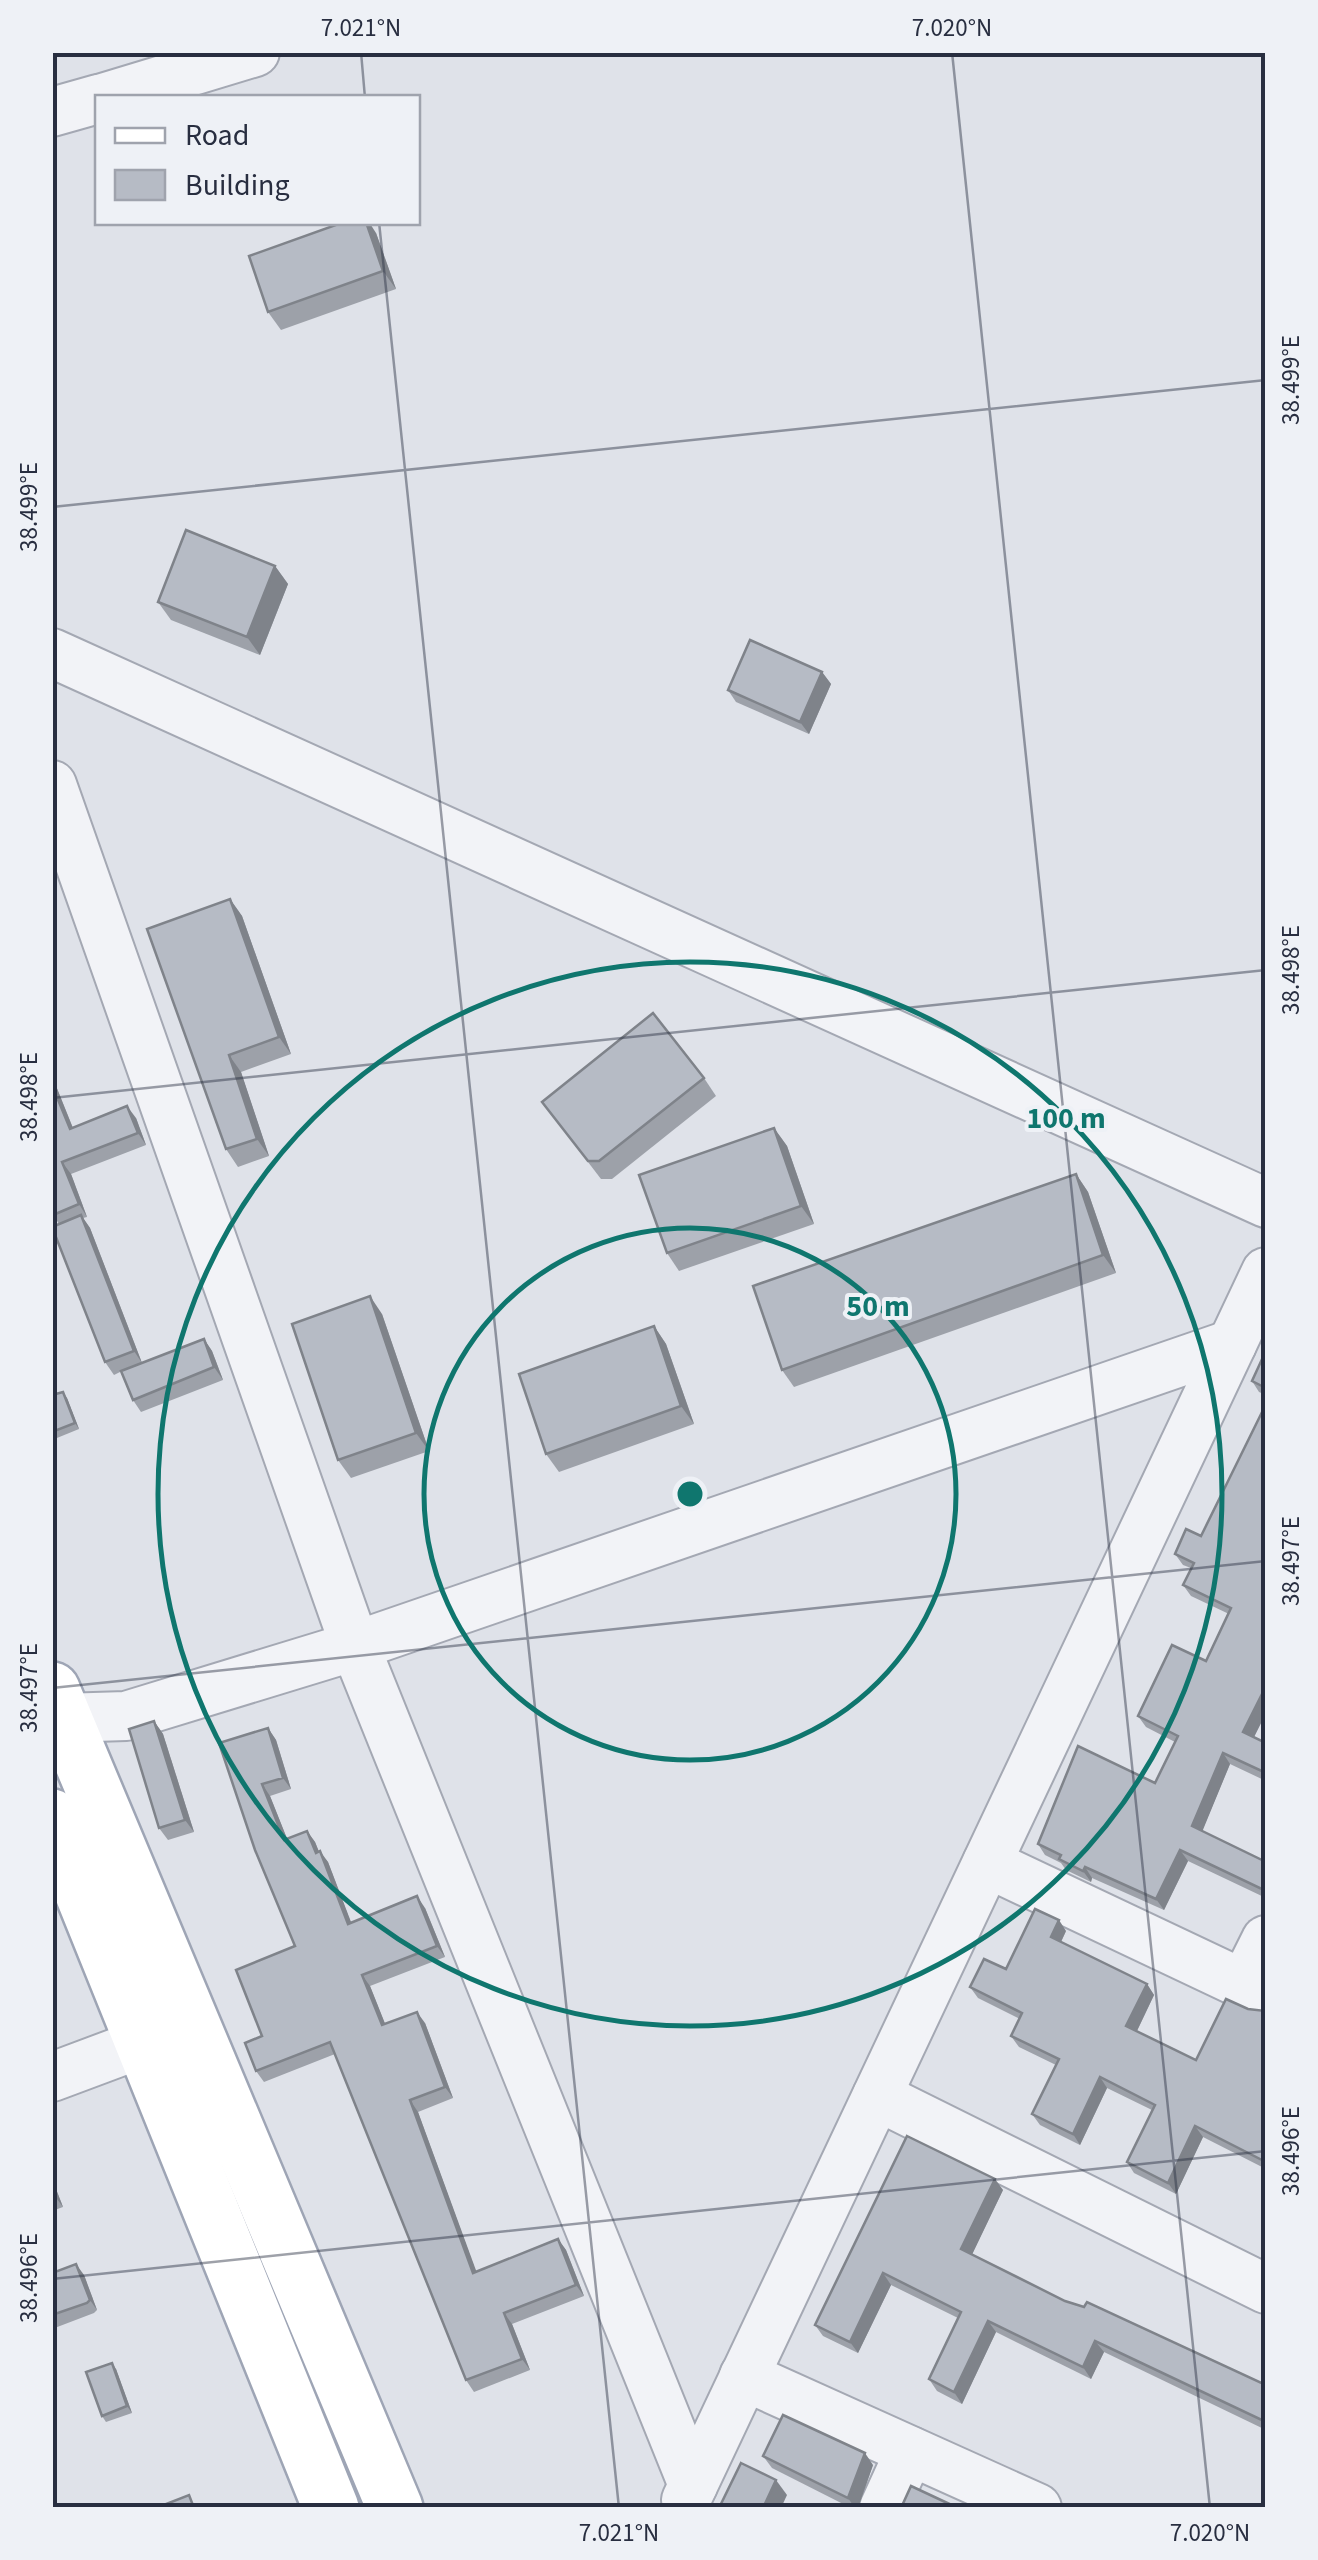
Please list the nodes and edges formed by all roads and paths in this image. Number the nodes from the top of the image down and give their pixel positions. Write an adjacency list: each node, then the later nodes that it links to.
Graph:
1 (255, 52): 2 (street)
2 (110, 95)
3 (95, 99): 4 (street)
4 (52, 112)
5 (52, 654): 7 (street)
6 (52, 785): 10 (street)
7 (1266, 1203)
8 (1266, 1272): 9 (street)
9 (1232, 1344): 10 (street); 13 (street)
10 (354, 1646): 11 (street); 22 (street)
11 (60, 1732): 24 (main road)
12 (52, 1817): 16 (main road)
13 (986, 1863): 15 (street); 18 (street)
14 (1266, 1940): 15 (street)
15 (1255, 1990)
16 (143, 2044): 17 (street); 23 (main road)
17 (52, 2077)
18 (877, 2096): 19 (street); 20 (street)
19 (1266, 2289)
20 (744, 2376): 21 (street); 22 (street)
21 (910, 2450): 25 (street); 26 (street)
22 (688, 2496)
23 (331, 2508)
24 (395, 2508)
25 (884, 2508)
26 (1037, 2508)

